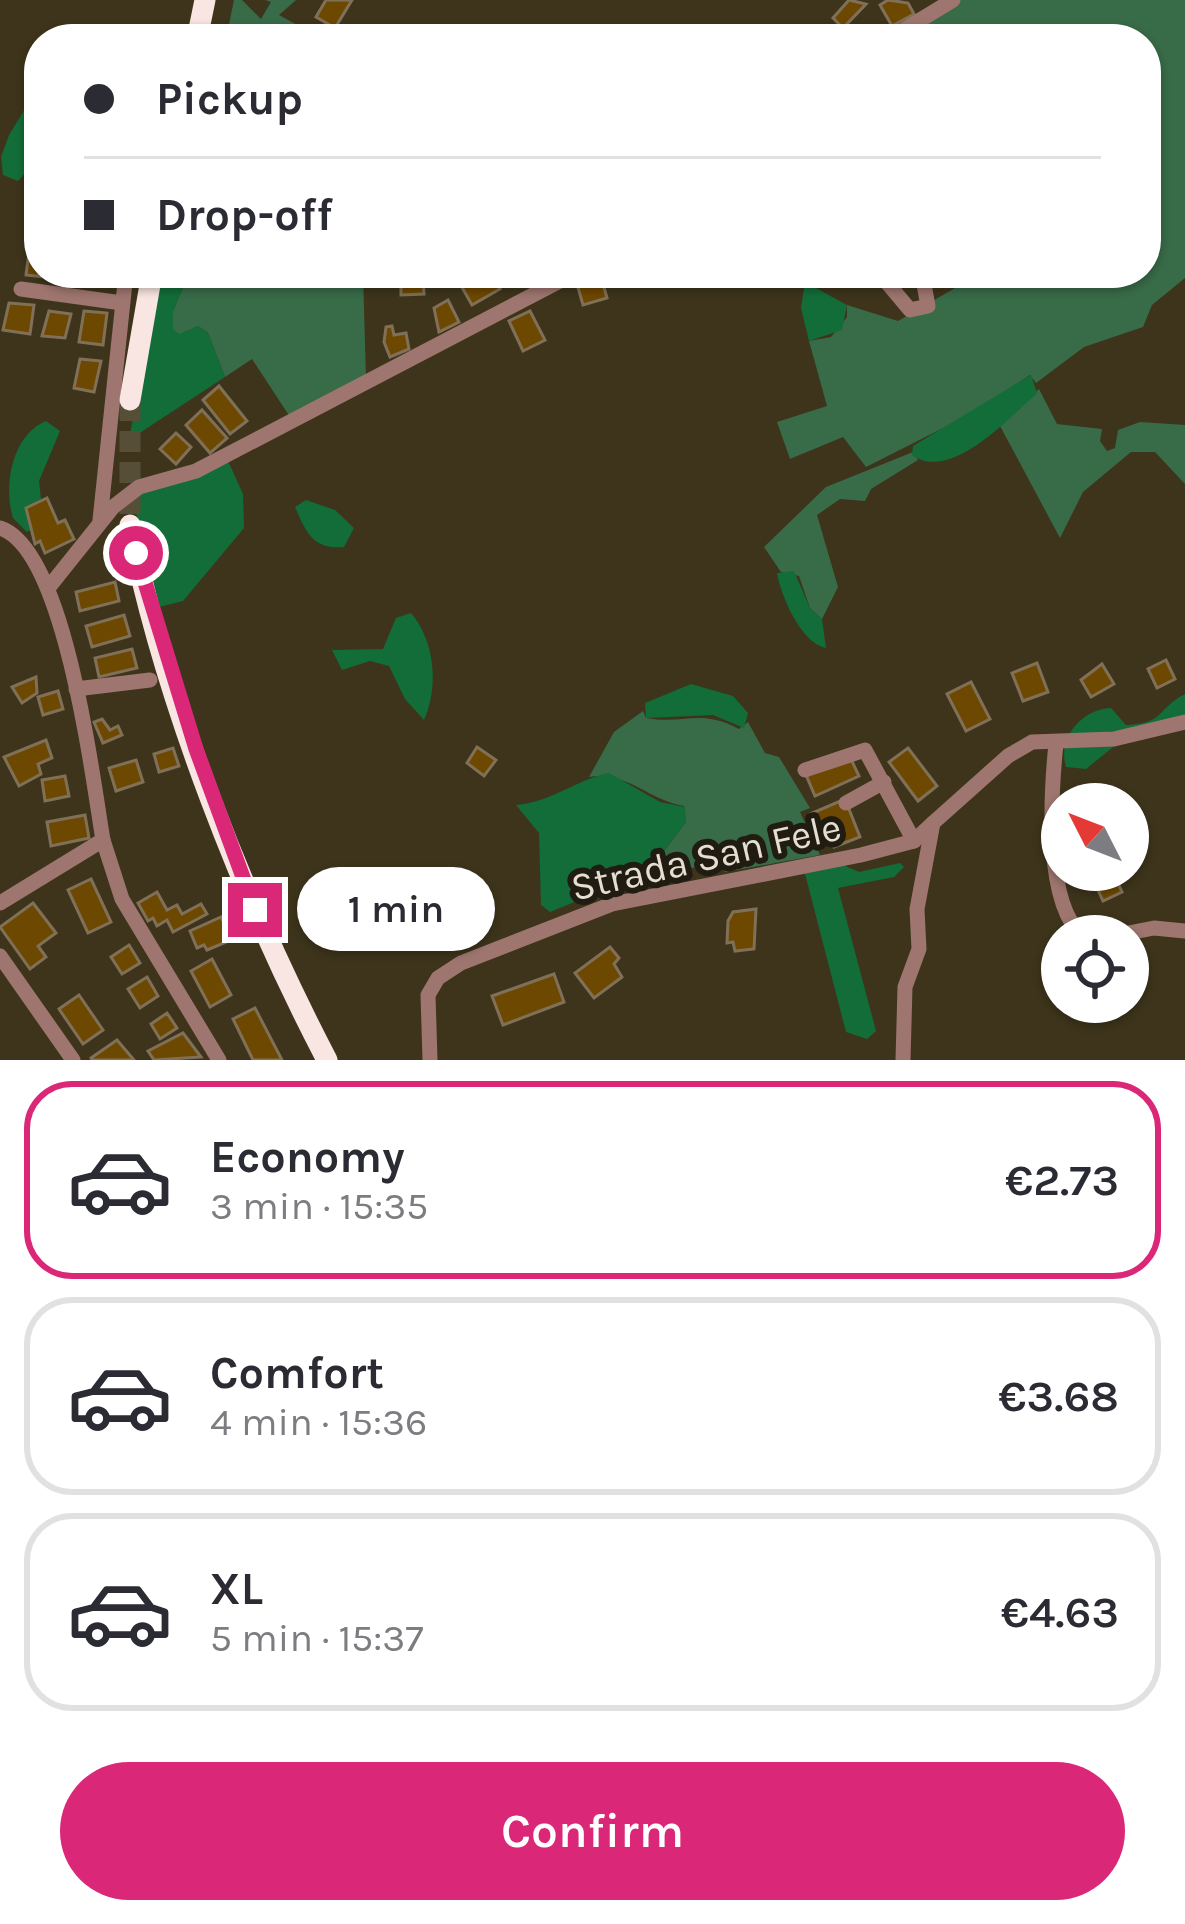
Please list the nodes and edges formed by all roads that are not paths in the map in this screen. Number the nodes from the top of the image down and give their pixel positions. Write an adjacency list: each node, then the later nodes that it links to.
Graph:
1 (953, 0): 2 (street)
2 (914, 24)
3 (124, 288): 9 (street)
4 (149, 288): 10 (highway)
5 (546, 288): 11 (street)
6 (892, 288): 7 (street)
7 (925, 288)
8 (21, 290): 9 (street)
9 (122, 303): 11 (street)
10 (130, 400)
11 (99, 525): 14 (street)
12 (130, 525): 34 (highway)
13 (0, 528): 14 (street)
14 (49, 587): 16 (street)
15 (150, 680): 16 (street)
16 (76, 689): 23 (street)
17 (1185, 722): 18 (street)
18 (1056, 744): 22 (street); 26 (street)
19 (805, 770): 20 (street)
20 (884, 782): 21 (street); 24 (street)
21 (846, 803)
22 (933, 823): 24 (street); 36 (street)
23 (104, 840): 25 (street); 33 (street)
24 (914, 841): 35 (street, Strada San Fele)
25 (0, 903)
26 (1065, 915)
27 (1149, 929): 28 (street)
28 (1185, 931)
29 (0, 956): 32 (street)
30 (0, 972): 31 (street)
31 (62, 1060)
32 (73, 1060)
33 (219, 1060)
34 (327, 1060)
35 (430, 1060)
36 (903, 1060)

